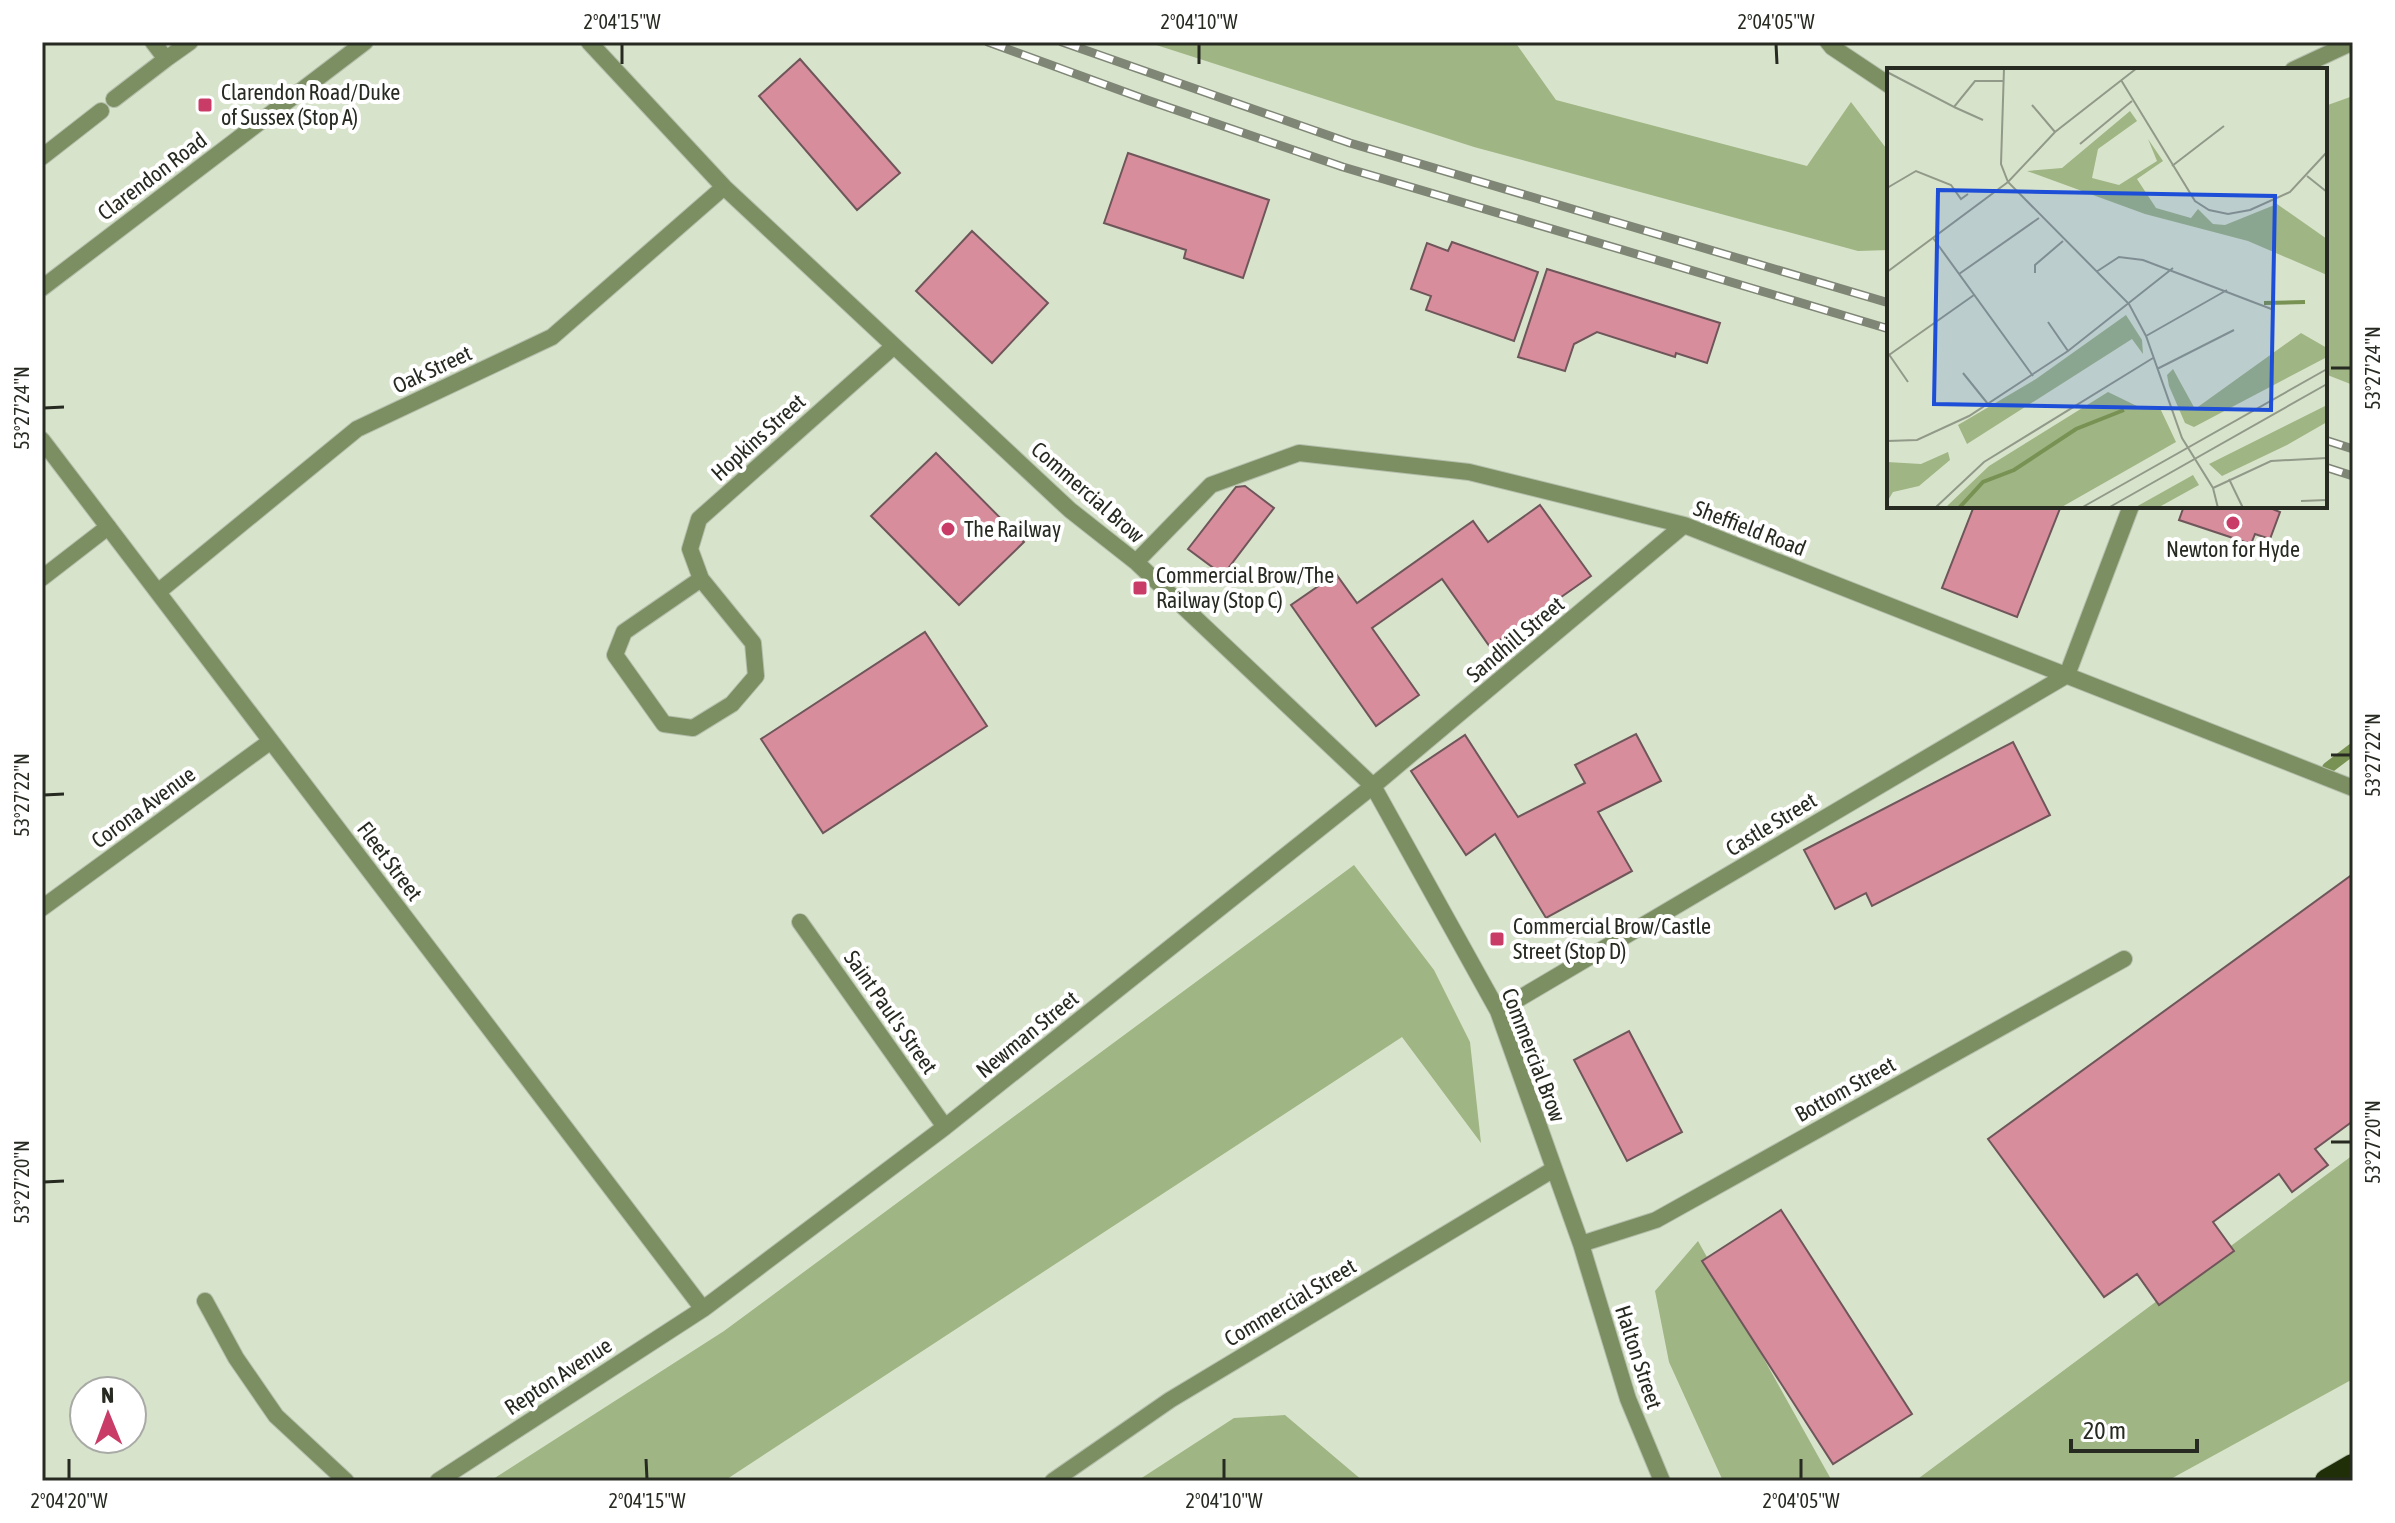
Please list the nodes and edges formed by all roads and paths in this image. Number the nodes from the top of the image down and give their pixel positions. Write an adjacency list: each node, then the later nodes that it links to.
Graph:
1 (153, 42): 7 (street)
2 (190, 42): 7 (street)
3 (365, 42): 14 (street, Clarendon Road)
4 (589, 42): 13 (street, Commercial Brow)
5 (1828, 42): 9 (street)
6 (2353, 42): 8 (street)
7 (166, 59): 10 (street)
8 (2297, 68)
9 (1887, 84)
10 (114, 99)
11 (101, 111): 12 (street)
12 (42, 157)
13 (724, 187): 15 (street, Commercial Brow); 23 (street, Oak Street)
14 (42, 288)
15 (894, 346): 20 (street, Commercial Brow); 22 (street, Hopkins Street)
16 (42, 440): 19 (street, Fleet Street)
17 (2130, 508): 24 (street)
18 (1684, 525): 20 (street, Sheffield Road); 24 (street, Sheffield Road); 26 (street, Sandhill Street)
19 (108, 527): 21 (street); 23 (street, Fleet Street)
20 (1136, 562): 26 (street, Commercial Brow)
21 (42, 578)
22 (701, 579): 22 (street)
23 (158, 592): 25 (street, Fleet Street)
24 (2067, 675): 27 (street, Sheffield Road); 31 (street, Castle Street)
25 (271, 741): 28 (street, Corona Avenue); 36 (street, Fleet Street)
26 (1373, 786): 31 (street, Commercial Brow); 32 (street, Newman Street)
27 (2353, 788)
28 (42, 908)
29 (800, 922): 32 (street, Saint Paul's Street)
30 (2124, 959): 34 (street, Bottom Street)
31 (1498, 1011): 33 (street, Commercial Brow)
32 (945, 1127): 36 (street, Newman Street)
33 (1554, 1169): 34 (street, Commercial Brow); 40 (street, Commercial Street)
34 (1581, 1244): 41 (street, Halton Street)
35 (205, 1301): 38 (street)
36 (703, 1309): 39 (street, Repton Avenue)
37 (2353, 1466): 42 (highway)
38 (346, 1481)
39 (438, 1481)
40 (1053, 1481)
41 (1662, 1481)
42 (2327, 1481)

